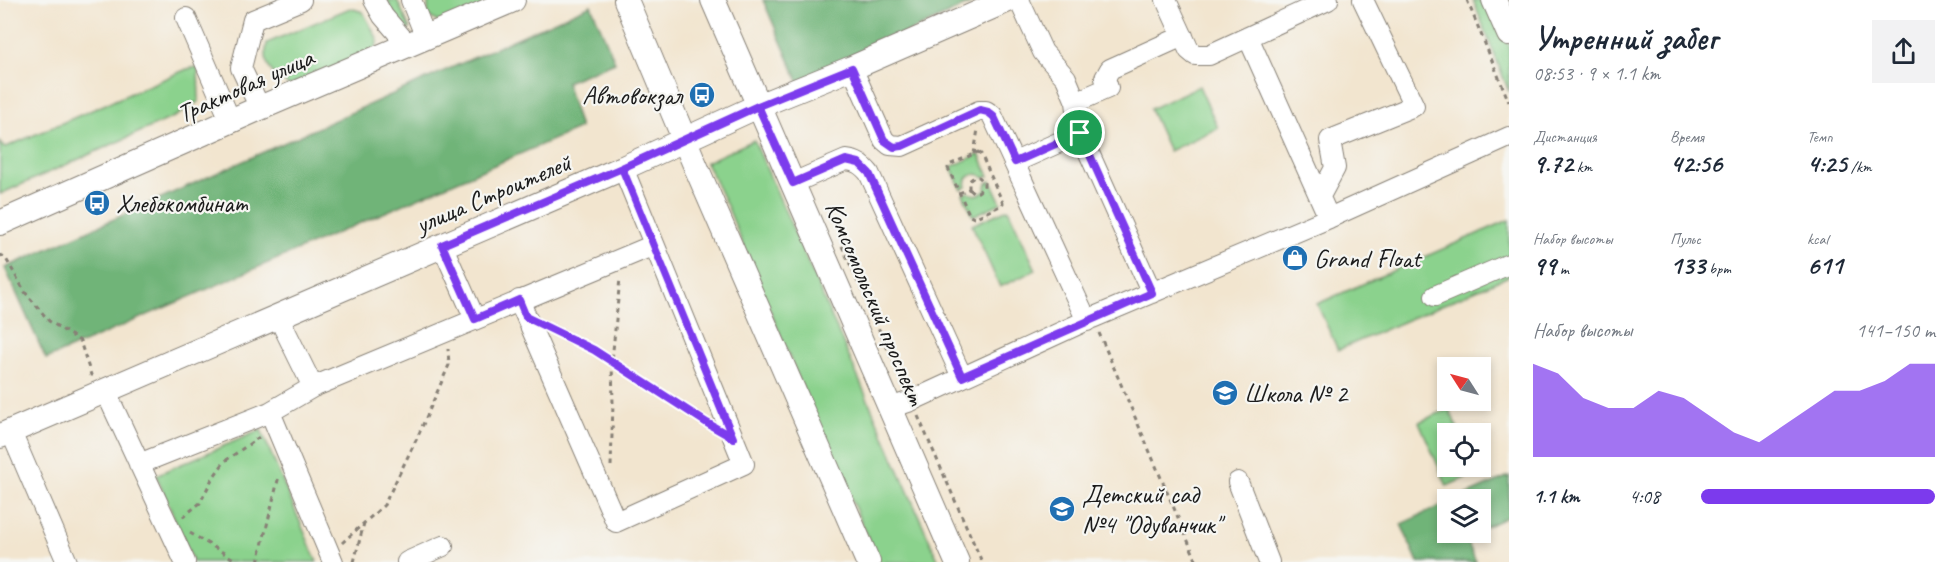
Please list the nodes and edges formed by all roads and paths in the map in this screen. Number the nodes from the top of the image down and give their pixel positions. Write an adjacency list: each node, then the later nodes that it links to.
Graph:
1 (301, 0): 23 (lane)
2 (374, 0): 18 (lane)
3 (411, 0): 18 (lane)
4 (626, 0): 27 (main road)
5 (713, 0): 22 (main road, Комсомольский проспект)
6 (1008, 0): 19 (main road, улица Строителей)
7 (1019, 0): 20 (lane)
8 (1166, 0): 16 (lane)
9 (1328, 0): 17 (lane)
10 (1363, 0): 35 (lane)
11 (1467, 0): 21 (path)
12 (1494, 0): 15 (main road)
13 (502, 2): 18 (main road, Трактовая улица)
14 (186, 18): 24 (lane)
15 (1509, 33)
16 (1183, 36): 17 (lane); 20 (lane)
17 (1248, 37): 35 (lane)
18 (417, 41): 23 (main road, Трактовая улица)
19 (852, 68): 22 (main road, улица Строителей); 28 (lane)
20 (1076, 102): 25 (lane)
21 (1509, 102)
22 (758, 106): 27 (main road, улица Строителей); 32 (main road, Комсомольский проспект)
23 (260, 108): 24 (main road, Трактовая улица)
24 (231, 123): 37 (main road, Трактовая улица)
25 (1080, 133): 28 (lane); 44 (lane)
26 (1509, 137): 36 (lane)
27 (684, 140): 29 (main road, улица Строителей); 73 (main road)
28 (1015, 162): 49 (lane)
29 (622, 168): 39 (main road, улица Строителей); 40 (lane)
30 (992, 178): 31 (path); 34 (path); 34 (path)
31 (984, 182): 33 (path); 33 (path)
32 (793, 183): 52 (lane); 55 (main road, Комсомольский проспект)
33 (969, 189): 34 (path)
34 (959, 193)
35 (1320, 196): 36 (lane)
36 (1329, 218): 44 (lane)
37 (0, 223)
38 (840, 240): 55 (path)
39 (442, 245): 47 (main road, улица Строителей); 48 (lane)
40 (654, 245): 42 (lane); 58 (lane)
41 (0, 255): 54 (path)
42 (620, 259): 46 (lane); 51 (path)
43 (1509, 264): 45 (lane)
44 (1152, 293): 49 (lane)
45 (1435, 296)
46 (523, 308): 48 (lane); 51 (path); 58 (lane)
47 (279, 318): 53 (lane); 54 (main road, улица Строителей)
48 (475, 319): 50 (lane)
49 (1090, 320): 52 (lane); 76 (path)
50 (446, 331): 53 (lane); 64 (path)
51 (612, 362): 58 (path); 61 (path)
52 (962, 377): 55 (lane)
53 (313, 387): 56 (lane)
54 (106, 392): 57 (main road, улица Строителей); 60 (lane)
55 (901, 405): 74 (main road, Комсомольский проспект); 75 (path)
56 (272, 416): 59 (lane); 60 (lane); 63 (path)
57 (6, 434): 67 (lane)
58 (733, 438)
59 (287, 452): 66 (lane); 70 (path)
60 (140, 464): 63 (lane)
61 (611, 466)
62 (1238, 482): 77 (lane)
63 (171, 523): 68 (lane); 69 (path)
64 (364, 524): 66 (path); 71 (path)
65 (443, 546): 72 (lane)
66 (332, 558)
67 (67, 562)
68 (185, 562)
69 (238, 562)
70 (258, 562)
71 (354, 562)
72 (407, 562)
73 (868, 562)
74 (957, 562)
75 (982, 562)
76 (1197, 562)
77 (1269, 562)

